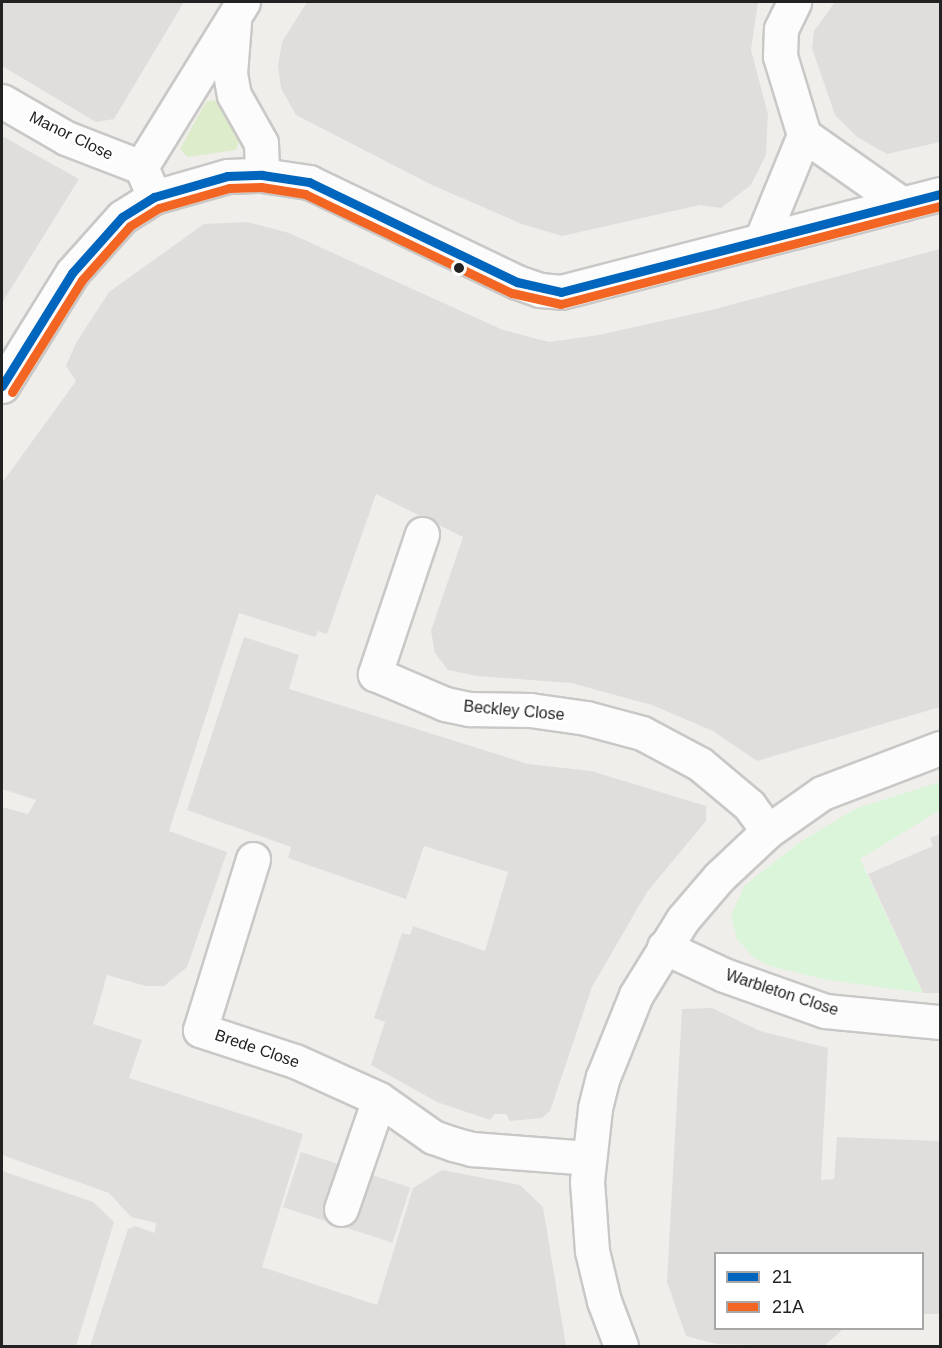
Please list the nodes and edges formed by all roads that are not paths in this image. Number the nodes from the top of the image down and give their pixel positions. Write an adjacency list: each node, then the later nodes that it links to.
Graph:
1 (794, 2): 4 (street)
2 (239, 8): 5 (street); 6 (street)
3 (2, 101): 5 (street, Manor Close)
4 (804, 135): 9 (street); 10 (street)
5 (141, 167): 8 (street)
6 (262, 175): 8 (street); 10 (street)
7 (940, 194): 9 (street)
8 (154, 197): 11 (street)
9 (902, 204): 10 (street)
10 (761, 240)
11 (2, 386)
12 (422, 534): 14 (street, Beckley Close)
13 (940, 748): 14 (street)
14 (768, 831): 16 (street)
15 (253, 859): 18 (street, Brede Close)
16 (664, 947): 17 (street, Warbleton Close); 19 (street)
17 (940, 1022)
18 (379, 1099): 19 (street, Brede Close); 20 (street)
19 (588, 1158): 21 (street)
20 (341, 1209)
21 (621, 1347)

